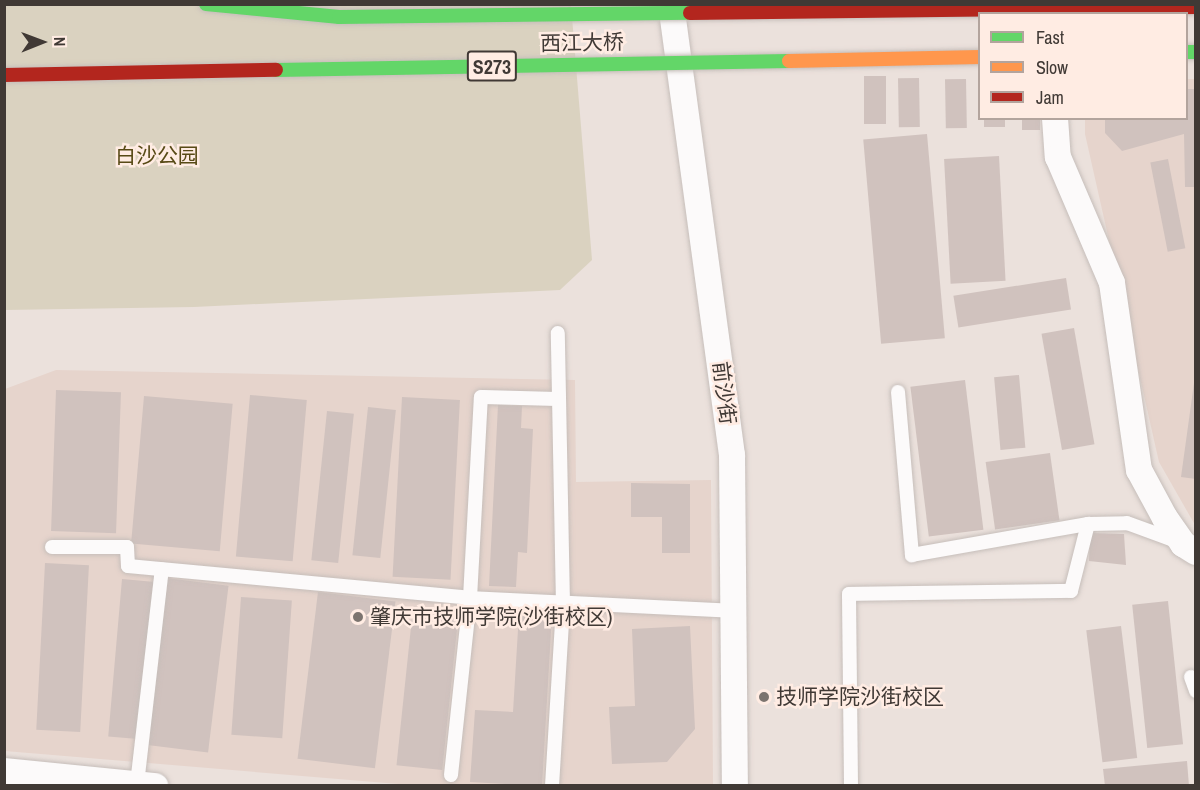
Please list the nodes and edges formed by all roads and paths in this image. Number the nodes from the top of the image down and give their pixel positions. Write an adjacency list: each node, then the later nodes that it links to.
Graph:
1 (206, 4): 3 (main road, 西江大桥, bridge)
2 (671, 4): 16 (street, 前沙街)
3 (1196, 8)
4 (978, 57): 5 (main road, 西江大桥 / S273, bridge)
5 (4, 75)
6 (1055, 120): 12 (street)
7 (558, 333): 9 (lane)
8 (898, 392): 10 (lane)
9 (559, 399): 14 (lane); 15 (lane)
10 (1088, 524): 12 (lane); 23 (lane)
11 (52, 547): 13 (lane)
12 (1189, 548)
13 (162, 569): 14 (lane); 20 (lane)
14 (470, 598): 15 (lane); 18 (lane)
15 (563, 605): 16 (lane); 21 (lane)
16 (735, 611): 22 (street, 前沙街)
17 (4, 771): 19 (street)
18 (451, 775)
19 (63, 781): 20 (street)
20 (146, 785)
21 (552, 786)
22 (735, 786)
23 (851, 786)

